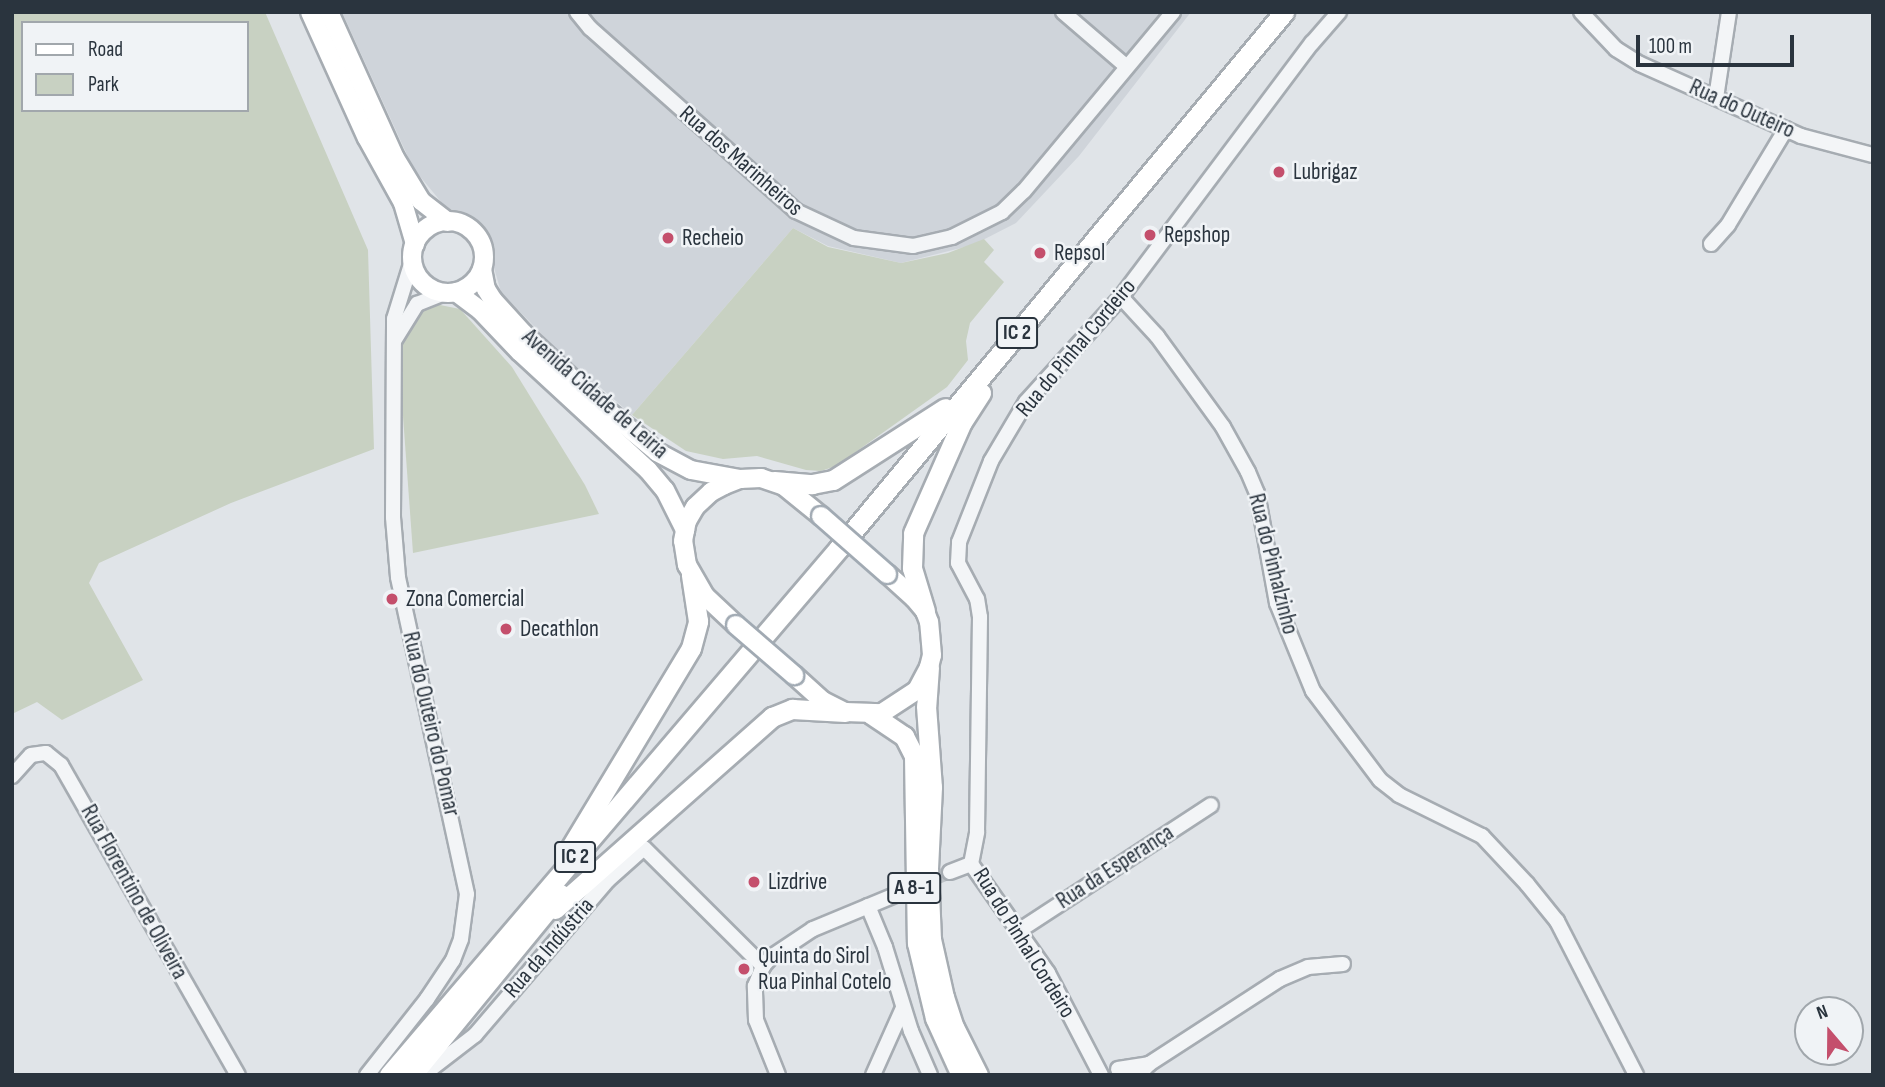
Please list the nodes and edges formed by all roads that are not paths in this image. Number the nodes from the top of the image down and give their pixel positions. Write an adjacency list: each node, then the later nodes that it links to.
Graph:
1 (310, 12): 17 (main road)
2 (329, 12): 15 (main road)
3 (577, 12): 11 (street, Rua dos Marinheiros)
4 (1063, 12): 11 (street)
5 (1173, 12): 11 (street, Rua dos Marinheiros)
6 (1284, 12): 23 (highway, IC 2)
7 (1295, 12): 22 (highway, IC 2)
8 (1339, 12): 20 (street, Rua do Pinhal Cordeiro)
9 (1581, 12): 12 (street, Rua do Outeiro)
10 (1729, 12): 12 (street)
11 (1127, 67)
12 (1716, 98): 13 (street, Rua do Outeiro)
13 (1786, 129): 14 (street, Rua do Outeiro); 16 (street)
14 (1873, 155)
15 (448, 222): 17 (main road); 18 (main road)
16 (1711, 244)
17 (414, 252): 19 (main road); 21 (street, Rua do Outeiro do Pomar)
18 (482, 269): 19 (main road); 24 (main road, Avenida Cidade de Leiria)
19 (450, 293): 21 (street); 26 (main road, Avenida Cidade de Leiria)
20 (1121, 297): 34 (street, Rua do Pinhal Cordeiro); 57 (street, Rua do Pinhalzinho)
21 (393, 342): 48 (street, Rua do Outeiro do Pomar)
22 (991, 374): 28 (highway); 39 (highway, IC 2)
23 (966, 393): 25 (highway); 42 (highway, IC 2)
24 (740, 479): 25 (main road, Avenida Cidade de Leiria); 26 (main road)
25 (775, 481): 28 (main road, bridge)
26 (685, 530): 27 (main road)
27 (691, 575): 30 (main road, bridge); 42 (highway)
28 (925, 611): 29 (main road)
29 (929, 667): 31 (main road); 56 (highway, A 8-1)
30 (845, 712): 31 (main road); 39 (highway)
31 (871, 714): 55 (highway, A 8-1)
32 (12, 776): 47 (street, Rua Florentino de Oliveira)
33 (1211, 805): 38 (street, Rua da Esperança)
34 (971, 864): 35 (street); 38 (street, Rua do Pinhal Cordeiro)
35 (950, 872)
36 (895, 895): 37 (street)
37 (868, 906): 41 (street); 43 (street)
38 (1020, 930): 45 (street, Rua do Pinhal Cordeiro)
39 (524, 939): 50 (highway, IC 2)
40 (1343, 964): 44 (street)
41 (763, 967): 51 (street, Rua da Indústria); 52 (street)
42 (474, 975): 49 (highway, IC 2)
43 (903, 1008): 53 (street); 54 (street)
44 (1143, 1069): 46 (street)
45 (1099, 1071): 46 (street)
46 (1121, 1072)
47 (238, 1075)
48 (367, 1075)
49 (389, 1075)
50 (412, 1075)
51 (423, 1075)
52 (778, 1075)
53 (873, 1075)
54 (930, 1075)
55 (961, 1075)
56 (978, 1075)
57 (1636, 1075)

